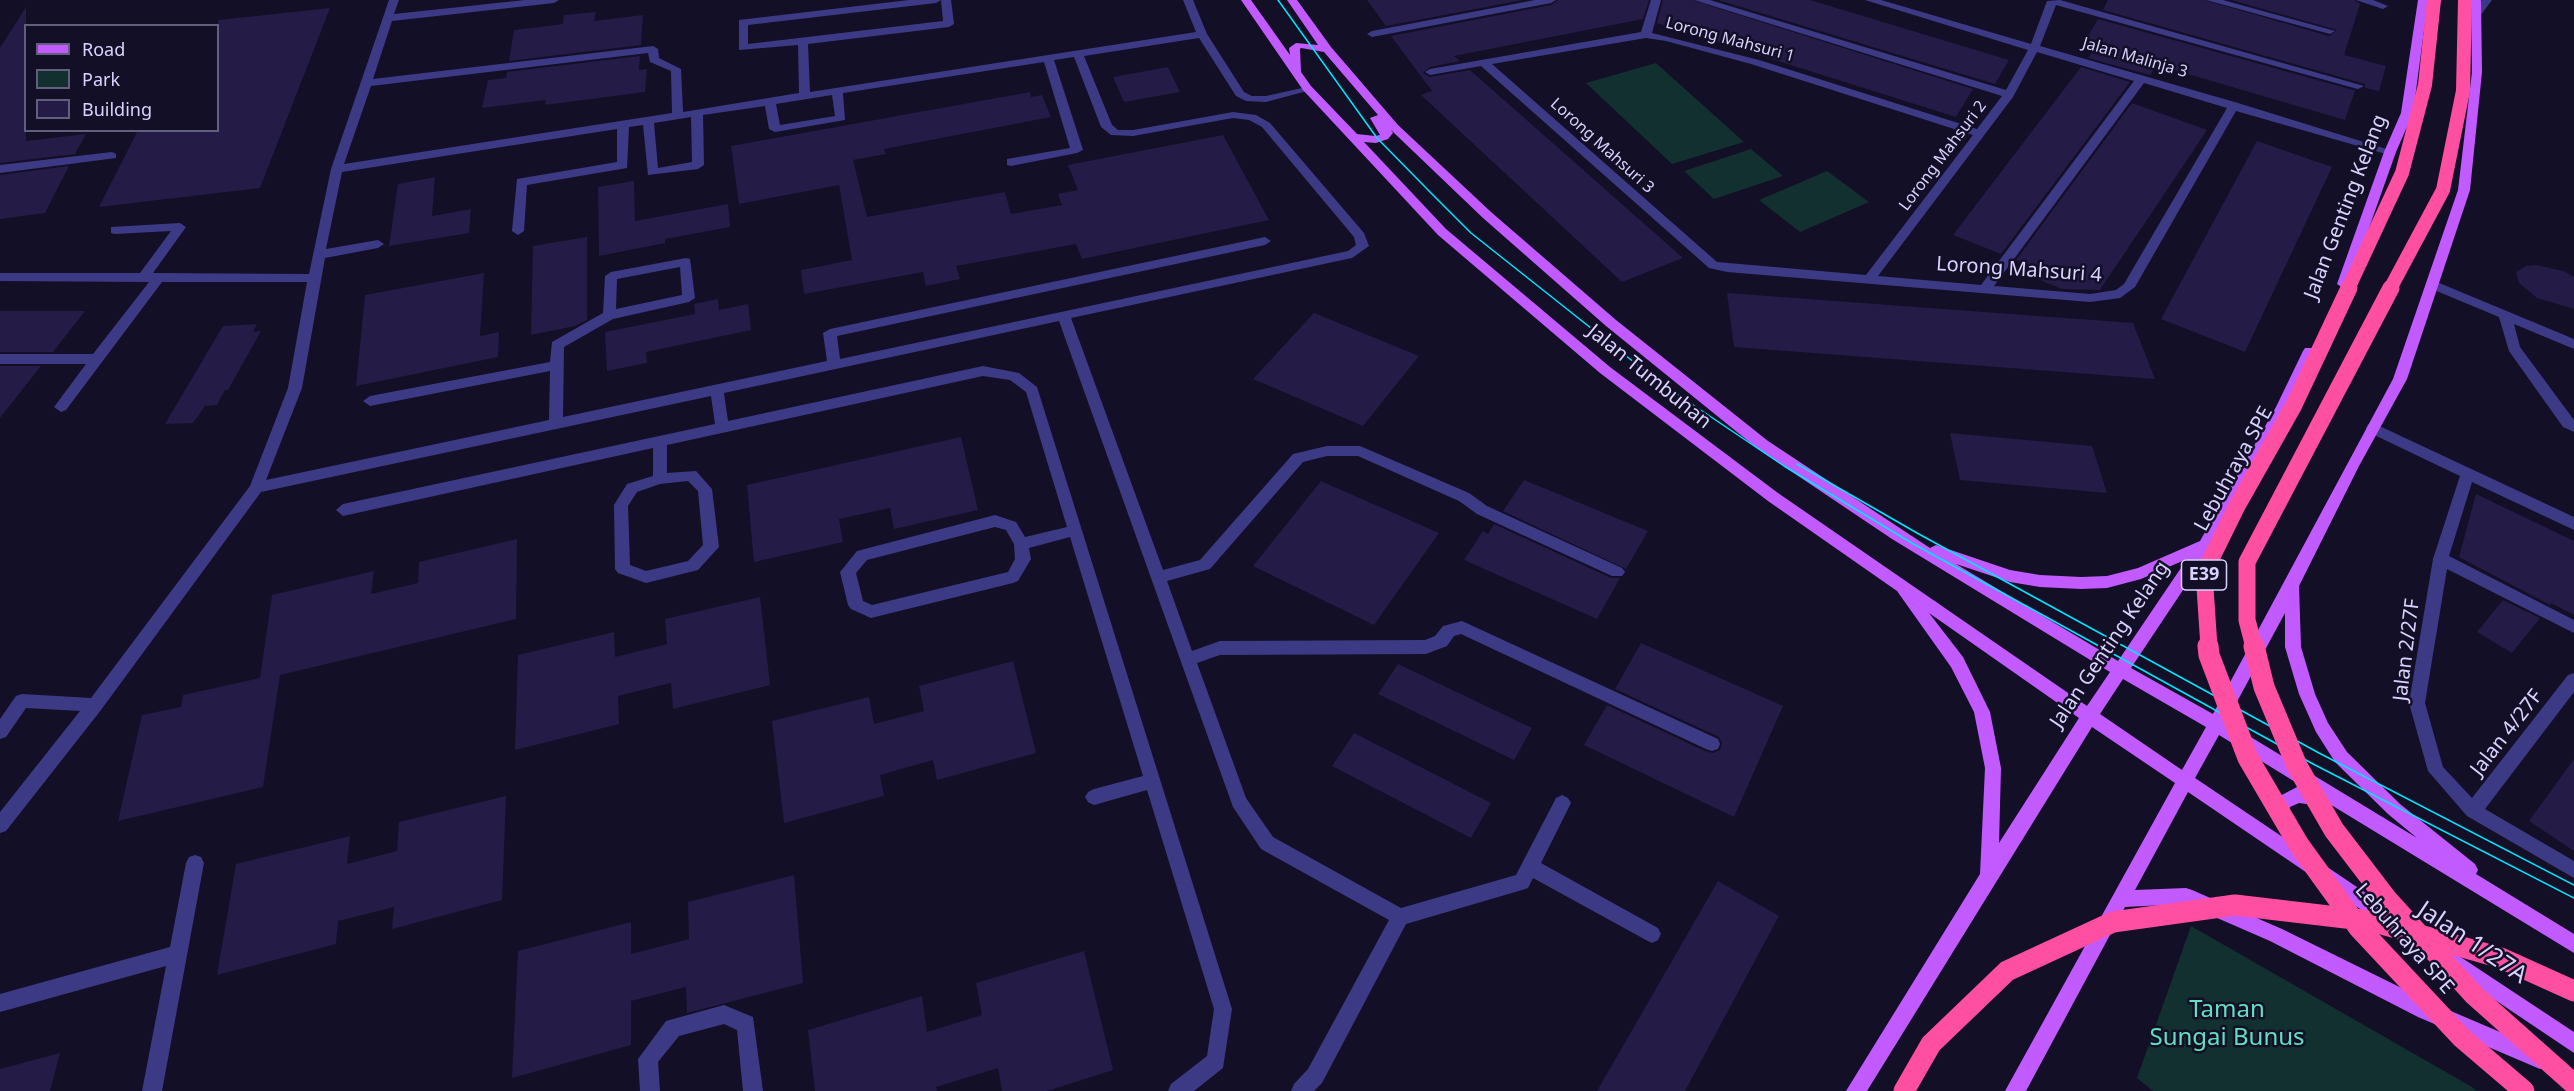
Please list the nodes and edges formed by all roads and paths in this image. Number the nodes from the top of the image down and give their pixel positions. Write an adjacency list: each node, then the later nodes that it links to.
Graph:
1 (394, 0): 21 (street)
2 (554, 0): 21 (street)
3 (936, 0): 26 (street)
4 (946, 0): 26 (street)
5 (1188, 0): 23 (street)
6 (1246, 0): 33 (main road, Jalan Tumbuhan)
7 (1292, 0): 28 (main road, Jalan Tumbuhan)
8 (1551, 0): 24 (street)
9 (1656, 0): 25 (street)
10 (1699, 0): 39 (street)
11 (1870, 0): 27 (street, Jalan Malinja 3)
12 (2052, 0): 27 (street, Lorong Mahsuri 2); 36 (street)
13 (2211, 0): 22 (street)
14 (2361, 0): 19 (street)
15 (2423, 0): 50 (main road, Jalan Genting Kelang)
16 (2434, 0): 138 (highway, Lebuhraya SPE / E39, bridge)
17 (2476, 0): 20 (main road)
18 (2487, 0): 20 (street)
19 (2383, 6)
20 (2470, 7): 66 (main road); 129 (highway, Lebuhraya SPE / E39, bridge)
21 (388, 18): 35 (street)
22 (2330, 31)
23 (1202, 34): 29 (street); 37 (street)
24 (1372, 34)
25 (1646, 35): 31 (street, Lorong Mahsuri 1); 48 (street, Lorong Mahsuri 1)
26 (804, 41): 40 (street)
27 (2036, 46): 34 (street, Jalan Malinja 3); 39 (street, Lorong Mahsuri 2)
28 (1327, 49): 33 (main road); 43 (main road, Jalan Tumbuhan)
29 (1078, 53): 30 (street); 70 (street)
30 (1048, 58): 38 (street); 52 (street)
31 (1484, 63): 32 (street, Lorong Mahsuri 1); 59 (street, Lorong Mahsuri 3)
32 (1430, 72)
33 (1298, 76): 37 (main road, Jalan Tumbuhan)
34 (2142, 78): 42 (street, Jalan Malinja 3); 67 (street)
35 (366, 82): 45 (street); 54 (street)
36 (2358, 86)
37 (1307, 88): 49 (main road, Jalan Tumbuhan)
38 (837, 91): 40 (street); 41 (street)
39 (2009, 95): 48 (street, Lorong Mahsuri 2)
40 (805, 96): 41 (street)
41 (770, 101): 44 (street)
42 (2234, 105): 50 (street, Jalan Malinja 3); 67 (street, Lorong Mahsuri 4)
43 (1379, 110): 49 (main road); 90 (main road, Jalan Tumbuhan)
44 (697, 113): 45 (street); 46 (street)
45 (678, 116): 46 (street)
46 (648, 120): 47 (street)
47 (623, 124): 54 (street); 56 (street)
48 (1980, 134): 65 (street, Lorong Mahsuri 2)
49 (1353, 137): 95 (main road, Jalan Tumbuhan)
50 (2390, 152): 92 (main road, Jalan Genting Kelang)
51 (112, 156): 53 (street)
52 (1011, 162)
53 (0, 169)
54 (337, 169): 60 (street)
55 (115, 230): 62 (street)
56 (518, 231)
57 (1265, 242): 75 (street)
58 (378, 244): 60 (street)
59 (1699, 253): 65 (street, Lorong Mahsuri 4)
60 (318, 255): 64 (street)
61 (0, 277): 62 (street)
62 (144, 277): 63 (street)
63 (159, 277): 64 (street); 72 (street)
64 (314, 278): 86 (street)
65 (1869, 280): 67 (street, Lorong Mahsuri 4)
66 (2432, 284): 69 (street); 82 (main road)
67 (1986, 288)
68 (609, 315): 68 (street); 74 (street)
69 (2505, 315): 71 (street); 80 (street)
70 (1065, 317): 75 (street); 96 (street)
71 (2574, 344)
72 (96, 359): 73 (street); 78 (street)
73 (0, 360)
74 (557, 364): 77 (street); 79 (street)
75 (834, 365): 76 (street)
76 (717, 390): 79 (street); 81 (street)
77 (370, 401)
78 (61, 407)
79 (556, 424): 86 (street)
80 (2574, 427)
81 (722, 428): 83 (street); 89 (street)
82 (2373, 428): 84 (street); 97 (main road)
83 (660, 442): 85 (street); 87 (street)
84 (2468, 473): 88 (street); 93 (street, Jalan 2/27F)
85 (660, 478): 85 (street)
86 (256, 488): 102 (street)
87 (343, 510)
88 (2574, 524)
89 (1076, 530): 91 (street); 108 (street)
90 (1897, 535): 92 (main road); 100 (main road, Jalan Tumbuhan)
91 (1021, 544): 91 (street)
92 (2206, 544): 100 (main road, Jalan Genting Kelang)
93 (2441, 559): 98 (street); 112 (street, Jalan 2/27F)
94 (1617, 572): 96 (street)
95 (1887, 575): 103 (main road, Jalan Tumbuhan); 118 (main road)
96 (1158, 577): 99 (street)
97 (2292, 585): 104 (main road); 121 (main road)
98 (2574, 627)
99 (1188, 659): 106 (street); 120 (street)
100 (2119, 669): 103 (main road, Jalan Genting Kelang); 104 (main road, Jalan 1/27A)
101 (2574, 680): 112 (street, Jalan 4/27F)
102 (95, 705): 105 (street); 113 (street)
103 (2089, 716): 107 (main road, Jalan 1/27A); 118 (main road, Jalan Genting Kelang)
104 (2215, 724): 107 (main road); 110 (main road, Jalan 1/27A)
105 (0, 732)
106 (1712, 744)
107 (2185, 779): 116 (main road, Jalan 1/27A); 119 (main road)
108 (1152, 781): 109 (street); 133 (street)
109 (1094, 796)
110 (2340, 801): 116 (main road, Jalan 1/27A); 121 (main road, Jalan 1/27A)
111 (1562, 803): 115 (street)
112 (2473, 811): 117 (street, Jalan 2/27F)
113 (0, 825)
114 (195, 863): 124 (street)
115 (1529, 866): 120 (street); 122 (street)
116 (2311, 866): 127 (main road, Jalan 1/27A)
117 (2574, 870)
118 (1987, 879): 135 (main road, Jalan Genting Kelang)
119 (2120, 899): 128 (main road); 137 (main road)
120 (1400, 917): 134 (street)
121 (2537, 922): 123 (main road, Jalan 1/27A)
122 (1652, 934)
123 (2574, 944)
124 (178, 954): 126 (street); 130 (street)
125 (2574, 991): 136 (highway, bridge)
126 (0, 1003)
127 (2574, 1043)
128 (2574, 1074)
129 (2574, 1084)
130 (152, 1091)
131 (650, 1091): 132 (street)
132 (753, 1091)
133 (1178, 1091)
134 (1301, 1091)
135 (1856, 1091)
136 (1904, 1091)
137 (2015, 1091)
138 (2524, 1091)

